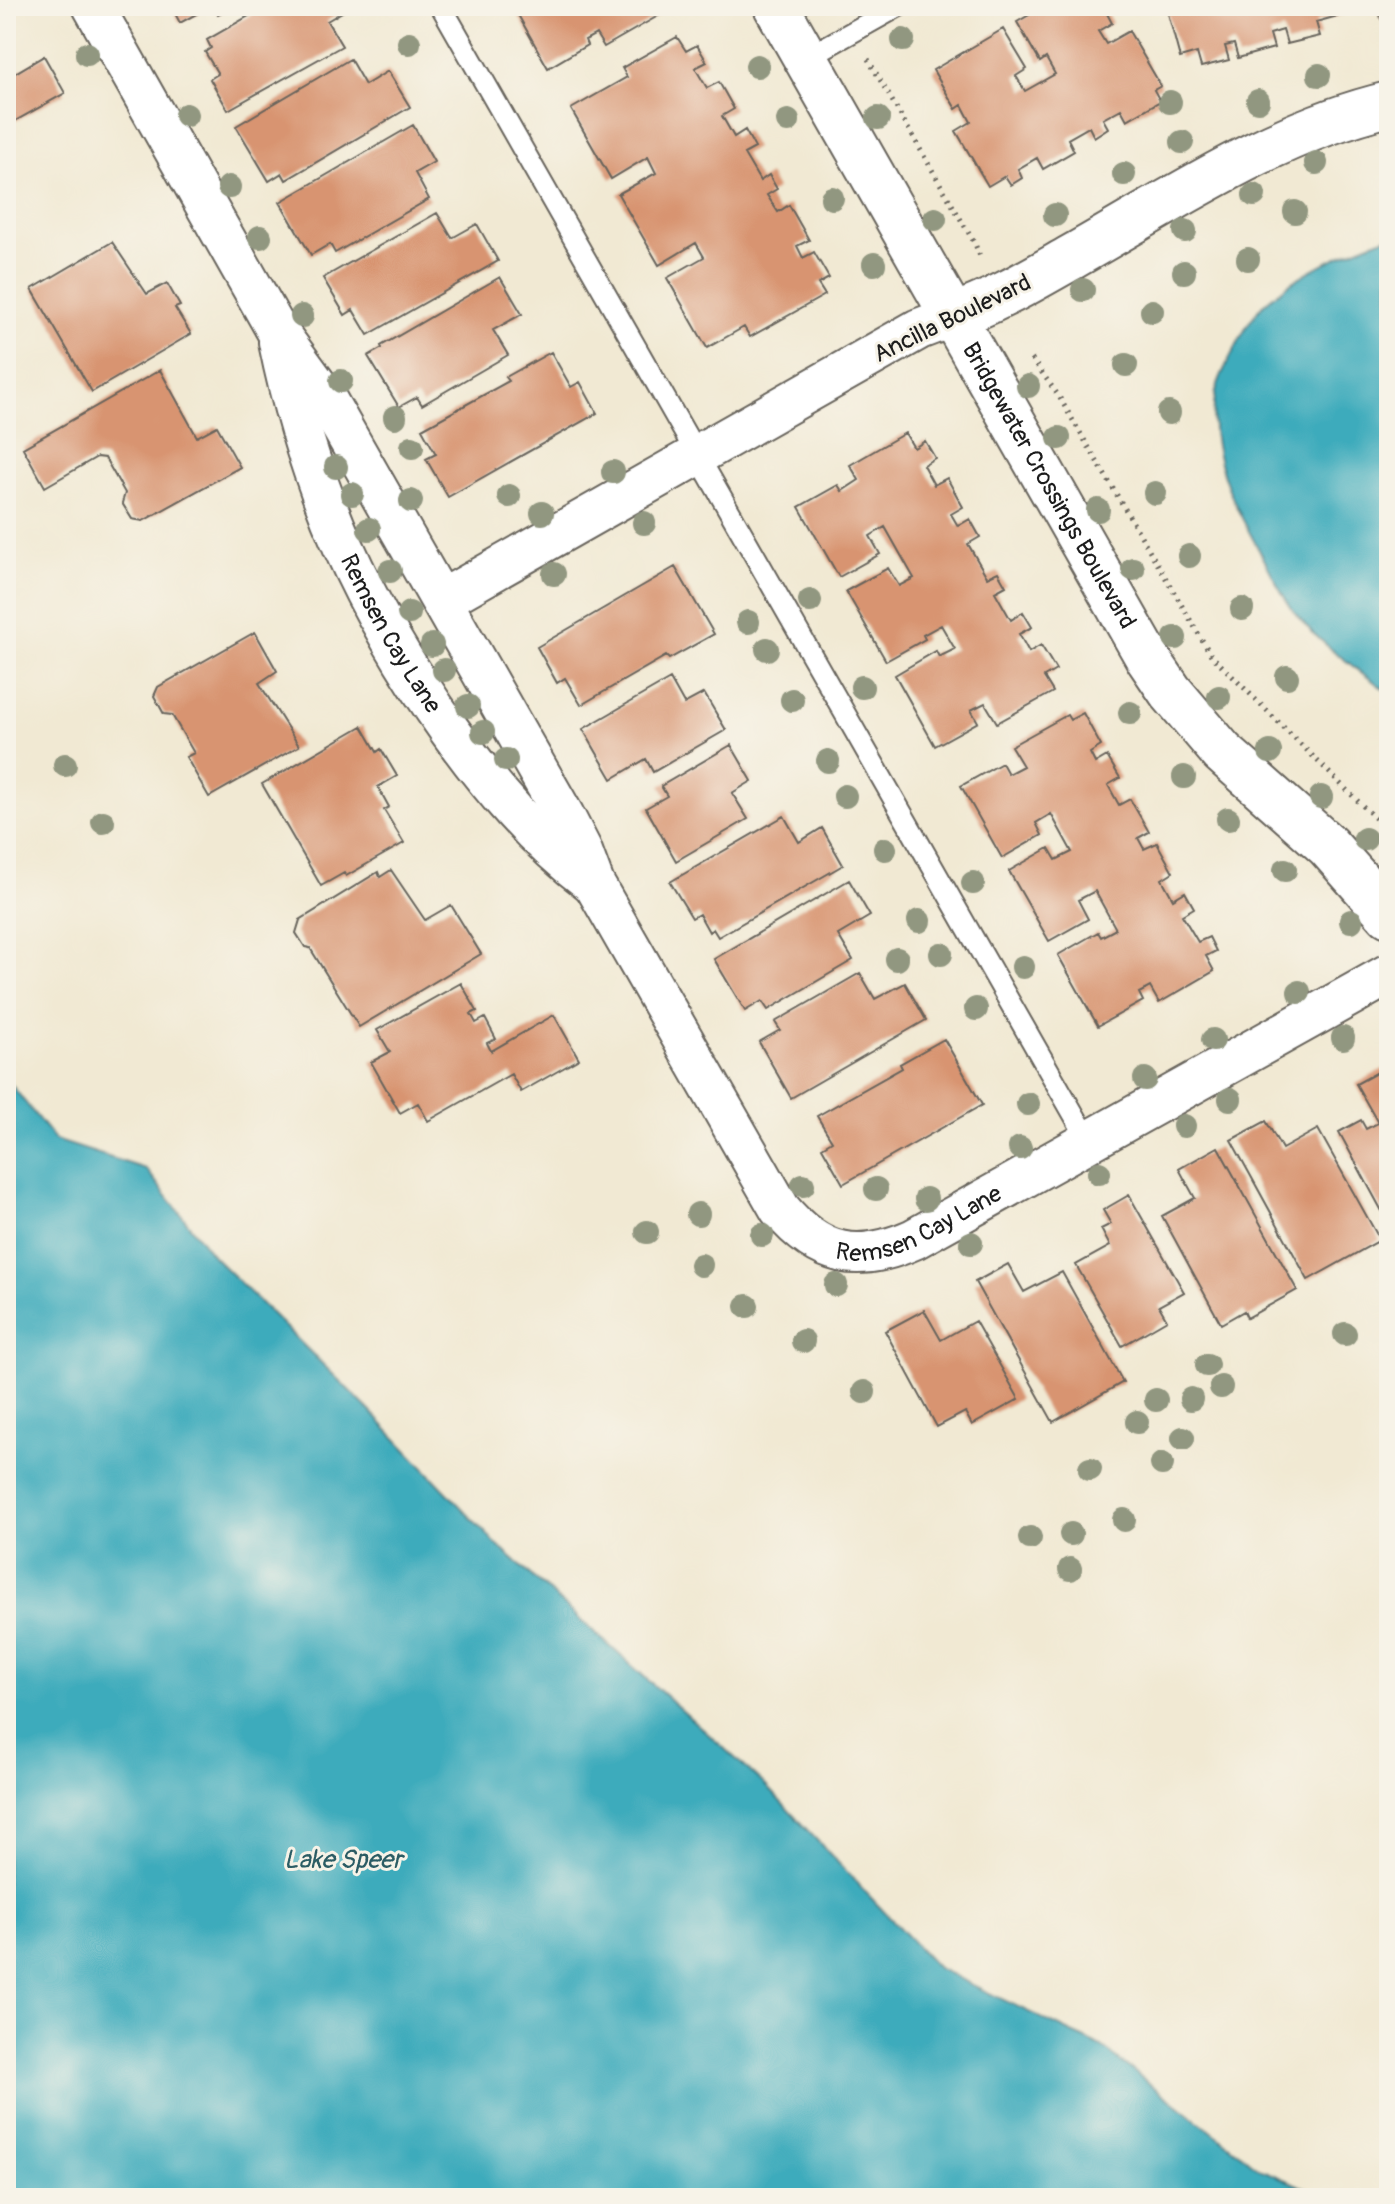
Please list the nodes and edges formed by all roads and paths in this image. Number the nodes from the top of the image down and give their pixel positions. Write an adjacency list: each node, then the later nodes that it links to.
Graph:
1 (93, 6): 10 (street, Remsen Cay Lane)
2 (441, 6): 12 (lane)
3 (776, 6): 6 (street, Bridgewater Crossings Boulevard)
4 (899, 6): 5 (lane)
5 (852, 32): 6 (lane); 8 (path)
6 (806, 58): 9 (street, Bridgewater Crossings Boulevard)
7 (1389, 104): 8 (street, Ancilla Boulevard)
8 (1000, 297): 9 (street, Ancilla Boulevard)
9 (953, 316): 12 (street, Ancilla Boulevard); 16 (street, Bridgewater Crossings Boulevard)
10 (277, 331): 13 (street, Remsen Cay Lane); 15 (street, Remsen Cay Lane)
11 (1029, 356): 14 (path)
12 (697, 457): 13 (street, Ancilla Boulevard); 18 (lane)
13 (442, 600): 15 (street, Remsen Cay Lane)
14 (1389, 832)
15 (594, 884): 18 (street, Remsen Cay Lane)
16 (1389, 915)
17 (1389, 974): 18 (street, Remsen Cay Lane)
18 (1089, 1141)

